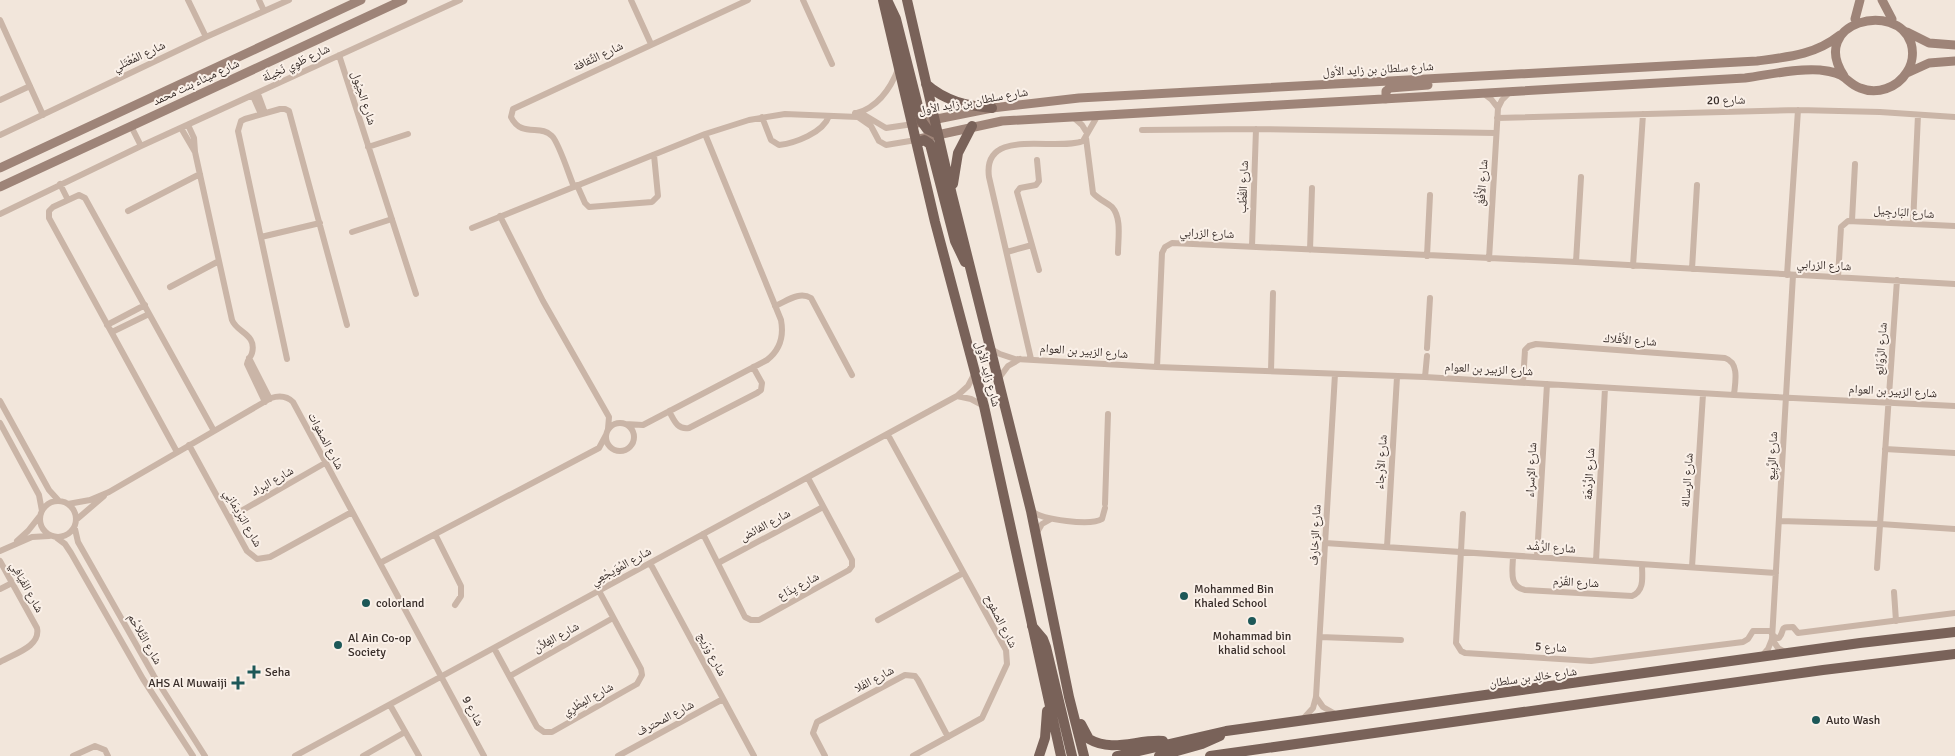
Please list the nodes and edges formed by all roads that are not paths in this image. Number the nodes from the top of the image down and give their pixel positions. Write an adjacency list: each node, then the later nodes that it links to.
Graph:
1 (188, 0): 20 (street)
2 (259, 0): 14 (street)
3 (289, 0): 14 (street, شارع المُعْتَلي)
4 (361, 0): 72 (main road, شارع ميثاء بنت محمد)
5 (403, 0): 54 (main road, شارع ميثاء بنت محمد)
6 (460, 0): 23 (street, شارع طَوِي نَخِيلَة)
7 (631, 0): 21 (street)
8 (748, 0): 21 (street, شارع الثَّقافة)
9 (803, 0): 25 (street)
10 (885, 0): 26 (main road, شارع زايد الأول); 52 (main road)
11 (907, 0): 30 (main road, شارع زايد الأول)
12 (1860, 0): 15 (main road)
13 (1882, 0): 16 (main road)
14 (264, 11): 20 (street, شارع المُعْتَلي)
15 (1855, 19): 16 (main road); 19 (main road)
16 (1892, 19): 18 (main road)
17 (0, 20): 31 (street)
18 (1907, 32): 22 (main road); 27 (main road)
19 (1840, 35): 28 (main road); 29 (main road, شارع سلطان بن زايد الأول)
20 (206, 36): 43 (street, شارع المُعْتَلي)
21 (651, 44): 77 (street, شارع الثَّقافة)
22 (1955, 45)
23 (339, 55): 34 (street, شارع طَوِي نَخِيلَة); 67 (street, شارع الحِيُول)
24 (1955, 61): 27 (main road)
25 (832, 64)
26 (899, 66): 40 (street); 52 (main road, شارع زايد الأول)
27 (1906, 73): 28 (main road)
28 (1844, 76): 32 (main road, شارع سلطان بن زايد الأول)
29 (1452, 78): 35 (main road); 37 (main road, شارع سلطان بن زايد الأول)
30 (926, 84): 37 (main road); 51 (main road, شارع زايد الأول)
31 (30, 86): 36 (street); 43 (street)
32 (1511, 91): 33 (main road, شارع سلطان بن زايد الأول); 38 (street)
33 (1482, 93): 35 (main road, شارع سلطان بن زايد الأول); 38 (street)
34 (256, 95): 41 (street); 53 (street, شارع طَوِي نَخِيلَة)
35 (1386, 99): 44 (main road, شارع سلطان بن زايد الأول)
36 (0, 100)
37 (992, 108): 51 (main road, شارع سلطان بن زايد الأول)
38 (1498, 108): 50 (street, شارع الأُفُق)
39 (1798, 110): 42 (street, شارع 20); 45 (street, شارع 20); 107 (street, شارع الرَّبِيع)
40 (856, 113): 46 (street); 52 (street)
41 (263, 114): 88 (street); 93 (street)
42 (1642, 114): 50 (street, شارع 20); 103 (street)
43 (43, 115): 63 (street, شارع المُعْتَلي)
44 (1098, 115): 47 (main road, شارع سلطان بن زايد الأول); 64 (street)
45 (1918, 115): 48 (street, شارع 20); 89 (street)
46 (829, 116): 49 (street); 49 (street); 65 (street)
47 (1070, 116): 55 (main road, شارع سلطان بن زايد الأول); 64 (street)
48 (1955, 117)
49 (762, 118): 61 (street)
50 (1497, 118): 59 (street, شارع الأُفُق)
51 (934, 120): 52 (main road, شارع سلطان بن زايد الأول); 62 (main road, شارع زايد الأول)
52 (918, 123): 62 (main road); 65 (main road, شارع زايد الأول)
53 (188, 125): 56 (street, شارع طَوِي نَخِيلَة); 68 (street)
54 (131, 126): 66 (street); 78 (main road, شارع ميثاء بنت محمد)
55 (972, 126): 62 (main road, شارع سلطان بن زايد الأول); 80 (main road)
56 (181, 128): 66 (street, شارع طَوِي نَخِيلَة); 68 (street)
57 (1256, 129): 58 (street); 59 (street); 95 (street, شارع القُطُب)
58 (1142, 130)
59 (1496, 133): 100 (street, شارع الأُفُق)
60 (408, 134): 67 (street)
61 (705, 134): 69 (street); 116 (street)
62 (938, 134): 65 (main road, شارع سلطان بن زايد الأول); 80 (main road, شارع زايد الأول)
63 (0, 135)
64 (1086, 136): 97 (street); 98 (street)
65 (916, 142): 104 (main road); 131 (main road, شارع زايد الأول)
66 (141, 146): 75 (street, شارع طَوِي نَخِيلَة)
67 (368, 147): 86 (street, شارع الحِيُول)
68 (195, 152): 73 (street)
69 (654, 154): 77 (street); 77 (street)
70 (1037, 160): 94 (street)
71 (1855, 164): 87 (street)
72 (0, 168)
73 (200, 174): 83 (street); 101 (street)
74 (1582, 178): 102 (street)
75 (58, 185): 82 (street); 84 (street, شارع طَوِي نَخِيلَة)
76 (1696, 185): 105 (street)
77 (575, 186): 85 (street)
78 (0, 187)
79 (1312, 188): 96 (street)
80 (952, 195): 104 (main road, شارع زايد الأول)
81 (1430, 196): 99 (street)
82 (66, 201): 115 (street); 118 (street)
83 (128, 211)
84 (0, 214)
85 (500, 216): 91 (street); 152 (street)
86 (392, 219): 92 (street); 113 (street, شارع الحِيُول)
87 (1852, 220): 89 (street, شارع البَارجِيل); 108 (street)
88 (320, 223): 93 (street); 119 (street)
89 (1913, 224): 90 (street, شارع البَارجِيل)
90 (1955, 226)
91 (472, 228)
92 (352, 232)
93 (261, 237): 125 (street)
94 (1032, 244): 97 (street); 106 (street)
95 (1252, 246): 96 (street, شارع الزرابي); 129 (street, شارع الزرابي)
96 (1310, 250): 99 (street, شارع الزرابي)
97 (1007, 252): 127 (street)
98 (1118, 253)
99 (1427, 256): 100 (street, شارع الزرابي)
100 (1489, 258): 102 (street, شارع الزرابي)
101 (219, 261): 111 (street); 124 (street)
102 (1576, 262): 103 (street, شارع الزرابي)
103 (1633, 266): 105 (street, شارع الزرابي)
104 (970, 269): 121 (main road, شارع زايد الأول)
105 (1692, 269): 107 (street, شارع الزرابي)
106 (1039, 270)
107 (1790, 275): 108 (street, شارع الزرابي); 144 (street, شارع الرَّبِيع)
108 (1838, 277): 109 (street, شارع الزرابي)
109 (1897, 280): 110 (street, شارع الزرابي); 147 (street, شارع الرَّوَائِع)
110 (1955, 284)
111 (170, 287)
112 (1273, 293): 130 (street)
113 (416, 294)
114 (1430, 298): 122 (street)
115 (144, 305): 117 (street); 118 (street)
116 (775, 306): 128 (street); 133 (street)
117 (149, 314): 120 (street); 156 (street)
118 (107, 324): 120 (street)
119 (347, 325)
120 (112, 332): 164 (street)
121 (991, 348): 126 (street, شارع الزبير بن العوام); 136 (main road, شارع زايد الأول)
122 (1428, 348)
123 (1427, 356): 135 (street)
124 (250, 358): 140 (street); 140 (street)
125 (287, 359)
126 (1022, 359): 127 (street, شارع الزبير بن العوام); 136 (street, شارع الزبير بن العوام)
127 (1031, 359): 129 (street, شارع الزبير بن العوام)
128 (754, 367): 150 (street); 150 (street)
129 (1157, 367): 130 (street, شارع الزبير بن العوام)
130 (1271, 371): 132 (street, شارع الزبير بن العوام)
131 (975, 373): 143 (street, شارع المُوَيجْعِي); 148 (main road, شارع زايد الأول)
132 (1335, 374): 134 (street, شارع الزبير بن العوام); 187 (street, شارع الزخارف)
133 (852, 375)
134 (1397, 377): 135 (street, شارع الزبير بن العوام); 189 (street, شارع الأرجاء)
135 (1426, 377): 137 (street, شارع الزبير بن العوام)
136 (999, 378): 172 (main road, شارع زايد الأول)
137 (1523, 382): 138 (street, شارع الزبير بن العوام); 142 (street, شارع الأَفْلاك)
138 (1547, 384): 139 (street, شارع الزبير بن العوام); 193 (street, شارع الإسراء)
139 (1605, 388): 141 (street, شارع الزبير بن العوام); 194 (street, شارع الرُّدْهَة)
140 (263, 392): 145 (street)
141 (1704, 394): 142 (street, شارع الزبير بن العوام); 200 (street, شارع الرسالة)
142 (1734, 395): 144 (street, شارع الزبير بن العوام)
143 (957, 396): 148 (street); 158 (street, شارع المُوَيجْعِي)
144 (1787, 397): 147 (street, شارع الزبير بن العوام); 179 (street, شارع الرَّبِيع)
145 (267, 400): 156 (street); 166 (street, شارع الصفوات)
146 (0, 401): 169 (street)
147 (1889, 402): 149 (street, شارع الزبير بن العوام); 162 (street, شارع الرَّوَائِع)
148 (984, 406): 213 (main road, شارع زايد الأول)
149 (1955, 406)
150 (669, 411): 155 (street)
151 (1108, 414): 177 (street)
152 (609, 417): 154 (street); 157 (street)
153 (0, 423): 174 (street)
154 (623, 424): 155 (street); 157 (street); 159 (street)
155 (644, 425): 159 (street)
156 (214, 431): 160 (street)
157 (607, 432): 161 (street); 163 (street)
158 (888, 434): 167 (street, شارع المُوَيجْعِي); 202 (street, شارع الصفوح)
159 (634, 439): 163 (street)
160 (189, 445): 164 (street); 176 (street, شارع البَرْدِمَانِي)
161 (599, 448): 163 (street); 183 (street)
162 (1886, 449): 165 (street); 180 (street, شارع الرَّوَائِع)
163 (613, 450)
164 (177, 452): 168 (street)
165 (1953, 453)
166 (325, 464): 173 (street, شارع الصفوات); 176 (street, شارع البراد)
167 (808, 478): 171 (street, شارع يِذَاع); 184 (street, شارع المُوَيجْعِي)
168 (108, 492): 170 (street); 178 (street)
169 (60, 501): 170 (street); 174 (street)
170 (68, 504): 178 (street)
171 (823, 507): 197 (street, شارع الفائض); 197 (street, شارع يِذَاع)
172 (1031, 511): 177 (street); 185 (main road, شارع زايد الأول)
173 (352, 512): 176 (street, شارع البَرْدِمَانِي); 198 (street, شارع الصفوات)
174 (41, 514): 186 (street); 188 (street)
175 (1462, 514): 191 (street, شارع 5)
176 (229, 518)
177 (1051, 519): 185 (street)
178 (76, 520): 181 (street)
179 (1780, 520): 180 (street); 203 (street, شارع الرَّبِيع)
180 (1880, 524): 182 (street); 201 (street, شارع الرَّوَائِع)
181 (75, 529): 186 (street); 239 (street, شارع التَّلاَحُم)
182 (1955, 529)
183 (435, 534): 198 (street); 208 (street)
184 (703, 534): 196 (street, شارع المُوَيجْعِي); 197 (street, شارع يِذَاع)
185 (1036, 535): 225 (main road, شارع زايد الأول)
186 (53, 537): 188 (street); 238 (street, شارع التَّلاَحُم)
187 (1325, 543): 189 (street, شارع الرُّشْد); 216 (street, شارع الزخارف)
188 (13, 544): 190 (street)
189 (1387, 547): 191 (street, شارع الرُّشْد)
190 (0, 551)
191 (1461, 552): 192 (street, شارع الرُّشْد); 215 (street, شارع 5)
192 (1513, 556): 193 (street, شارع الرُّشْد); 199 (street, شارع القُرْم)
193 (1537, 557): 194 (street, شارع الرُّشْد)
194 (1596, 561): 199 (street, شارع الرُّشْد)
195 (0, 562): 204 (street, شارع الفَيَافِي)
196 (650, 562): 206 (street, شارع المُوَيجْعِي); 227 (street, شارع وْرَيج)
197 (718, 563)
198 (380, 564): 223 (street, شارع الصفوات)
199 (1642, 565): 200 (street, شارع الرُّشْد)
200 (1692, 567): 203 (street, شارع الرُّشْد)
201 (1877, 568)
202 (963, 573): 211 (street); 234 (street, شارع الصفوح)
203 (1776, 573): 215 (street, شارع الرَّبِيع)
204 (12, 583): 205 (street); 222 (street, شارع الفَيَافِي)
205 (0, 589)
206 (599, 591): 210 (street, شارع المِطْرِي); 218 (street, شارع المُوَيجْعِي)
207 (1894, 592): 212 (street)
208 (455, 605)
209 (1955, 614): 212 (street, شارع 5)
210 (613, 618): 224 (street, شارع الغِلاَّن); 224 (street, شارع المِطْرِي)
211 (878, 620)
212 (1896, 621): 215 (street, شارع 5)
213 (1031, 625): 228 (main road, شارع زايد الأول); 250 (main road)
214 (1955, 632): 219 (main road, شارع خالِد بن سلطان)
215 (1772, 635): 219 (street); 221 (street, شارع الرَّبِيع)
216 (1320, 637): 217 (street); 226 (street, شارع الزخارف)
217 (1401, 640)
218 (494, 648): 223 (street, شارع المُوَيجْعِي); 224 (street, شارع المِطْرِي)
219 (1789, 653): 221 (main road, شارع خالِد بن سلطان)
220 (1955, 654): 254 (main road)
221 (1761, 657): 230 (main road, شارع خالِد بن سلطان)
222 (0, 662)
223 (441, 676): 229 (street, شارع المُوَيجْعِي); 243 (street, شارع 9)
224 (510, 676)
225 (1069, 696): 235 (main road); 251 (main road, شارع زايد الأول)
226 (1316, 697): 230 (street); 231 (street, شارع الزخارف)
227 (723, 699): 244 (street, شارع المحترف); 245 (street, شارع وْرَيج)
228 (1048, 703): 248 (main road); 249 (main road, شارع زايد الأول)
229 (390, 705): 233 (street); 240 (street, شارع المُوَيجْعِي)
230 (1340, 716): 231 (main road, شارع خالِد بن سلطان)
231 (1301, 721): 232 (main road, شارع خالِد بن سلطان)
232 (1226, 731): 235 (main road, شارع خالِد بن سلطان); 253 (main road)
233 (406, 732): 241 (street); 242 (street)
234 (948, 737): 246 (street, شارع الفَلا); 247 (street, شارع الصفوح)
235 (1174, 742): 252 (main road, شارع خالِد بن سلطان)
236 (73, 756): 237 (street)
237 (108, 756)
238 (193, 756)
239 (205, 756)
240 (295, 756)
241 (364, 756)
242 (419, 756)
243 (484, 756)
244 (618, 756)
245 (754, 756)
246 (825, 756)
247 (913, 756)
248 (1040, 756)
249 (1061, 756)
250 (1072, 756)
251 (1084, 756)
252 (1117, 756)
253 (1159, 756)
254 (1210, 756)

